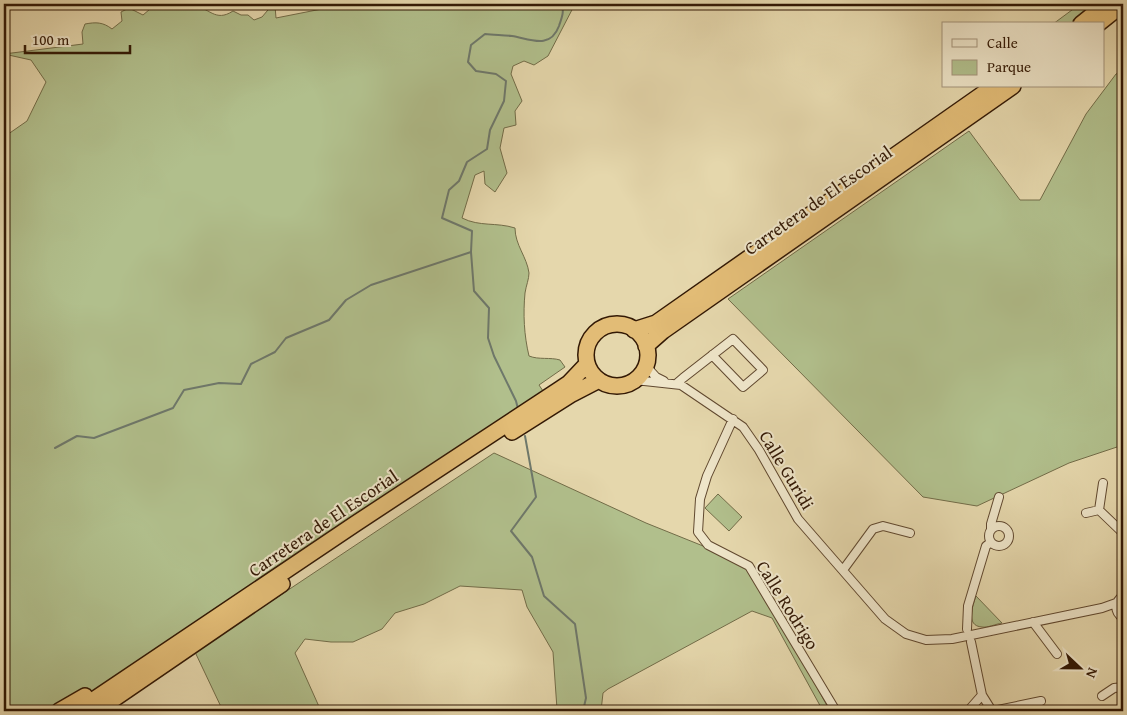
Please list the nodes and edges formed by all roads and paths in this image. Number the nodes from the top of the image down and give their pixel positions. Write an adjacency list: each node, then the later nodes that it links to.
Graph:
1 (1106, 4): 3 (highway)
2 (1123, 4): 4 (highway)
3 (1084, 22)
4 (1100, 22)
5 (991, 88): 7 (highway, Carretera de El Escorial)
6 (1010, 88): 8 (highway, Carretera de El Escorial)
7 (634, 330): 8 (highway); 10 (highway)
8 (646, 346): 11 (highway)
9 (712, 356): 9 (street); 14 (street)
10 (587, 364): 12 (highway); 29 (highway, Carretera de El Escorial)
11 (646, 366): 13 (highway); 14 (street, Calle Guridi)
12 (598, 380): 13 (highway); 42 (highway, Carretera de El Escorial)
13 (635, 380): 14 (street, Calle Guridi)
14 (672, 384): 15 (street, Calle Guridi)
15 (733, 419): 24 (street, Calle Guridi); 43 (street, Calle Rodrigo)
16 (1103, 483): 18 (street)
17 (999, 496): 20 (street)
18 (1099, 510): 19 (street); 22 (street)
19 (1086, 513)
20 (991, 530): 23 (street); 23 (street)
21 (910, 533): 24 (street)
22 (1123, 533)
23 (991, 542): 31 (street)
24 (844, 570): 33 (street, Calle Guridi)
25 (1123, 596): 26 (street)
26 (1116, 603): 27 (street, Calle Guridi); 28 (street)
27 (1102, 608): 28 (street); 30 (street, Calle Guridi)
28 (1121, 616)
29 (215, 617): 40 (highway); 41 (highway, Carretera de El Escorial)
30 (1033, 622): 32 (street, Calle Guridi); 35 (street)
31 (968, 629): 32 (street); 33 (street)
32 (976, 634): 33 (street, Calle Guridi); 34 (street)
33 (963, 636): 34 (street)
34 (971, 642): 37 (street)
35 (1058, 654)
36 (1123, 687): 38 (street)
37 (982, 695): 44 (street); 45 (street)
38 (1102, 696)
39 (1041, 701): 45 (street)
40 (59, 711)
41 (77, 711)
42 (95, 711)
43 (836, 711)
44 (968, 711)
45 (992, 711)

